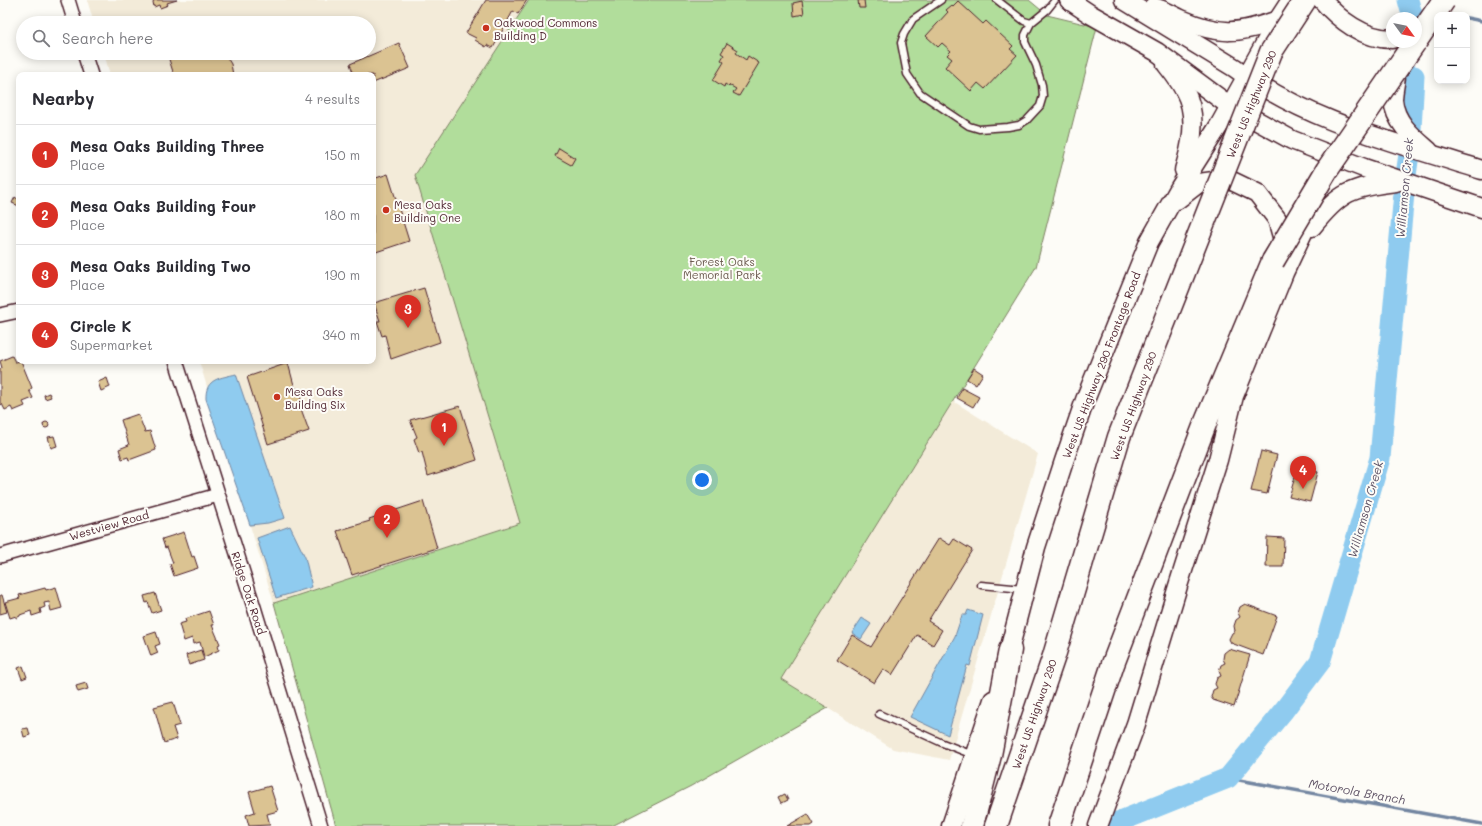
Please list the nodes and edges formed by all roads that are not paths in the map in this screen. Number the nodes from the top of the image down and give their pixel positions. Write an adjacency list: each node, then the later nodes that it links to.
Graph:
1 (68, 0): 13 (street)
2 (941, 0): 16 (lane)
3 (997, 0): 16 (lane)
4 (1055, 0): 16 (lane)
5 (1069, 0): 22 (main road)
6 (1290, 0): 14 (main road, West US Highway 290 Frontage Road)
7 (1305, 0): 51 (highway, West US Highway 290, bridge)
8 (1322, 0): 20 (main road)
9 (1444, 0): 19 (highway, bridge)
10 (1455, 0): 12 (main road)
11 (1125, 1): 14 (main road); 25 (main road)
12 (1446, 12)
13 (73, 16)
14 (1278, 20): 25 (main road, West US Highway 290 Frontage Road)
15 (1434, 22): 18 (main road)
16 (1031, 23)
17 (1434, 28): 26 (main road)
18 (1422, 29)
19 (1422, 32)
20 (1386, 39)
21 (1411, 48): 52 (highway, bridge)
22 (1158, 52): 27 (main road); 33 (main road)
23 (86, 60): 24 (street)
24 (89, 72)
25 (1246, 76): 27 (main road, West US Highway 290 Frontage Road); 28 (main road)
26 (1396, 78): 28 (main road); 29 (main road)
27 (1230, 106): 30 (main road); 33 (main road, West US Highway 290 Frontage Road)
28 (1358, 131): 29 (main road); 30 (main road)
29 (1432, 154): 31 (main road)
30 (1341, 159): 32 (main road); 36 (main road)
31 (1482, 170)
32 (1402, 181): 35 (main road); 36 (main road)
33 (1180, 187): 34 (main road, West US Highway 290 Frontage Road)
34 (1169, 206): 37 (main road); 44 (main road, West US Highway 290 Frontage Road)
35 (1481, 208)
36 (1296, 247): 37 (main road)
37 (1284, 273): 53 (main road)
38 (16, 312): 39 (street)
39 (0, 316)
40 (177, 364): 41 (street, Ridge Oak Road)
41 (218, 495): 42 (street, Westview Road); 48 (street, Ridge Oak Road)
42 (0, 556)
43 (982, 585): 44 (lane)
44 (1025, 589): 45 (main road, West US Highway 290 Frontage Road)
45 (1010, 650): 47 (main road, West US Highway 290 Frontage Road); 50 (highway)
46 (879, 714): 47 (lane)
47 (974, 755): 49 (main road, West US Highway 290 Frontage Road)
48 (321, 826)
49 (951, 826)
50 (972, 826)
51 (996, 826)
52 (1058, 826)
53 (1098, 826)

